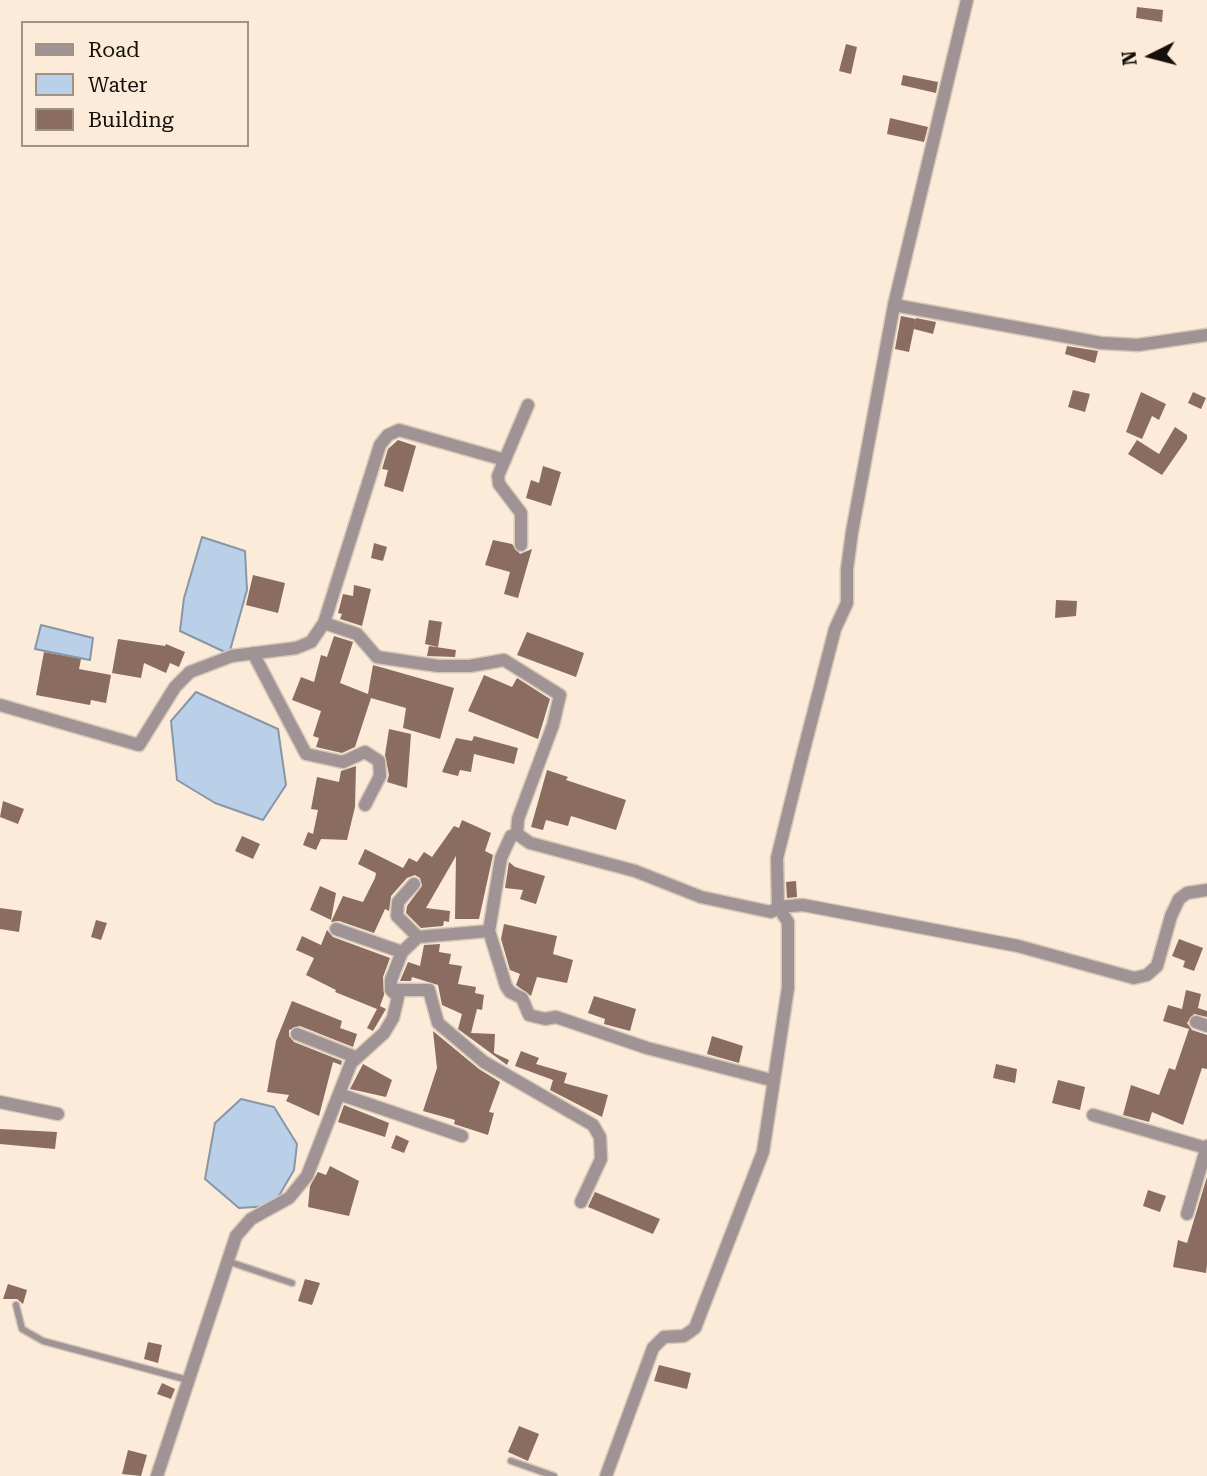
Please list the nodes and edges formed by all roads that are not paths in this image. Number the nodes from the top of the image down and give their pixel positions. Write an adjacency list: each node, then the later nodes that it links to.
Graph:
1 (967, 0): 2 (street)
2 (894, 305): 3 (street); 14 (street)
3 (1207, 335)
4 (528, 405): 5 (street)
5 (505, 460): 6 (street); 7 (street)
6 (521, 545)
7 (324, 623): 8 (street); 11 (street)
8 (253, 653): 9 (street); 10 (street)
9 (0, 705)
10 (365, 805)
11 (517, 834): 14 (street); 16 (street)
12 (414, 884): 17 (street)
13 (1207, 890): 14 (street)
14 (778, 907): 22 (street)
15 (336, 929): 18 (street)
16 (489, 932): 17 (street); 22 (street)
17 (418, 937): 18 (street)
18 (402, 952): 19 (street)
19 (391, 990): 21 (street); 29 (street)
20 (297, 1034): 21 (street)
21 (355, 1057): 23 (street)
22 (771, 1080): 38 (street)
23 (339, 1094): 27 (street); 31 (street)
24 (0, 1101): 25 (street)
25 (58, 1114)
26 (1093, 1115): 28 (street)
27 (462, 1136)
28 (1207, 1147): 30 (street)
29 (581, 1202)
30 (1187, 1214)
31 (227, 1261): 32 (lane); 34 (street)
32 (292, 1283)
33 (16, 1305): 34 (lane)
34 (188, 1380): 36 (street)
35 (511, 1461): 37 (lane)
36 (157, 1476)
37 (554, 1476)
38 (606, 1476)

